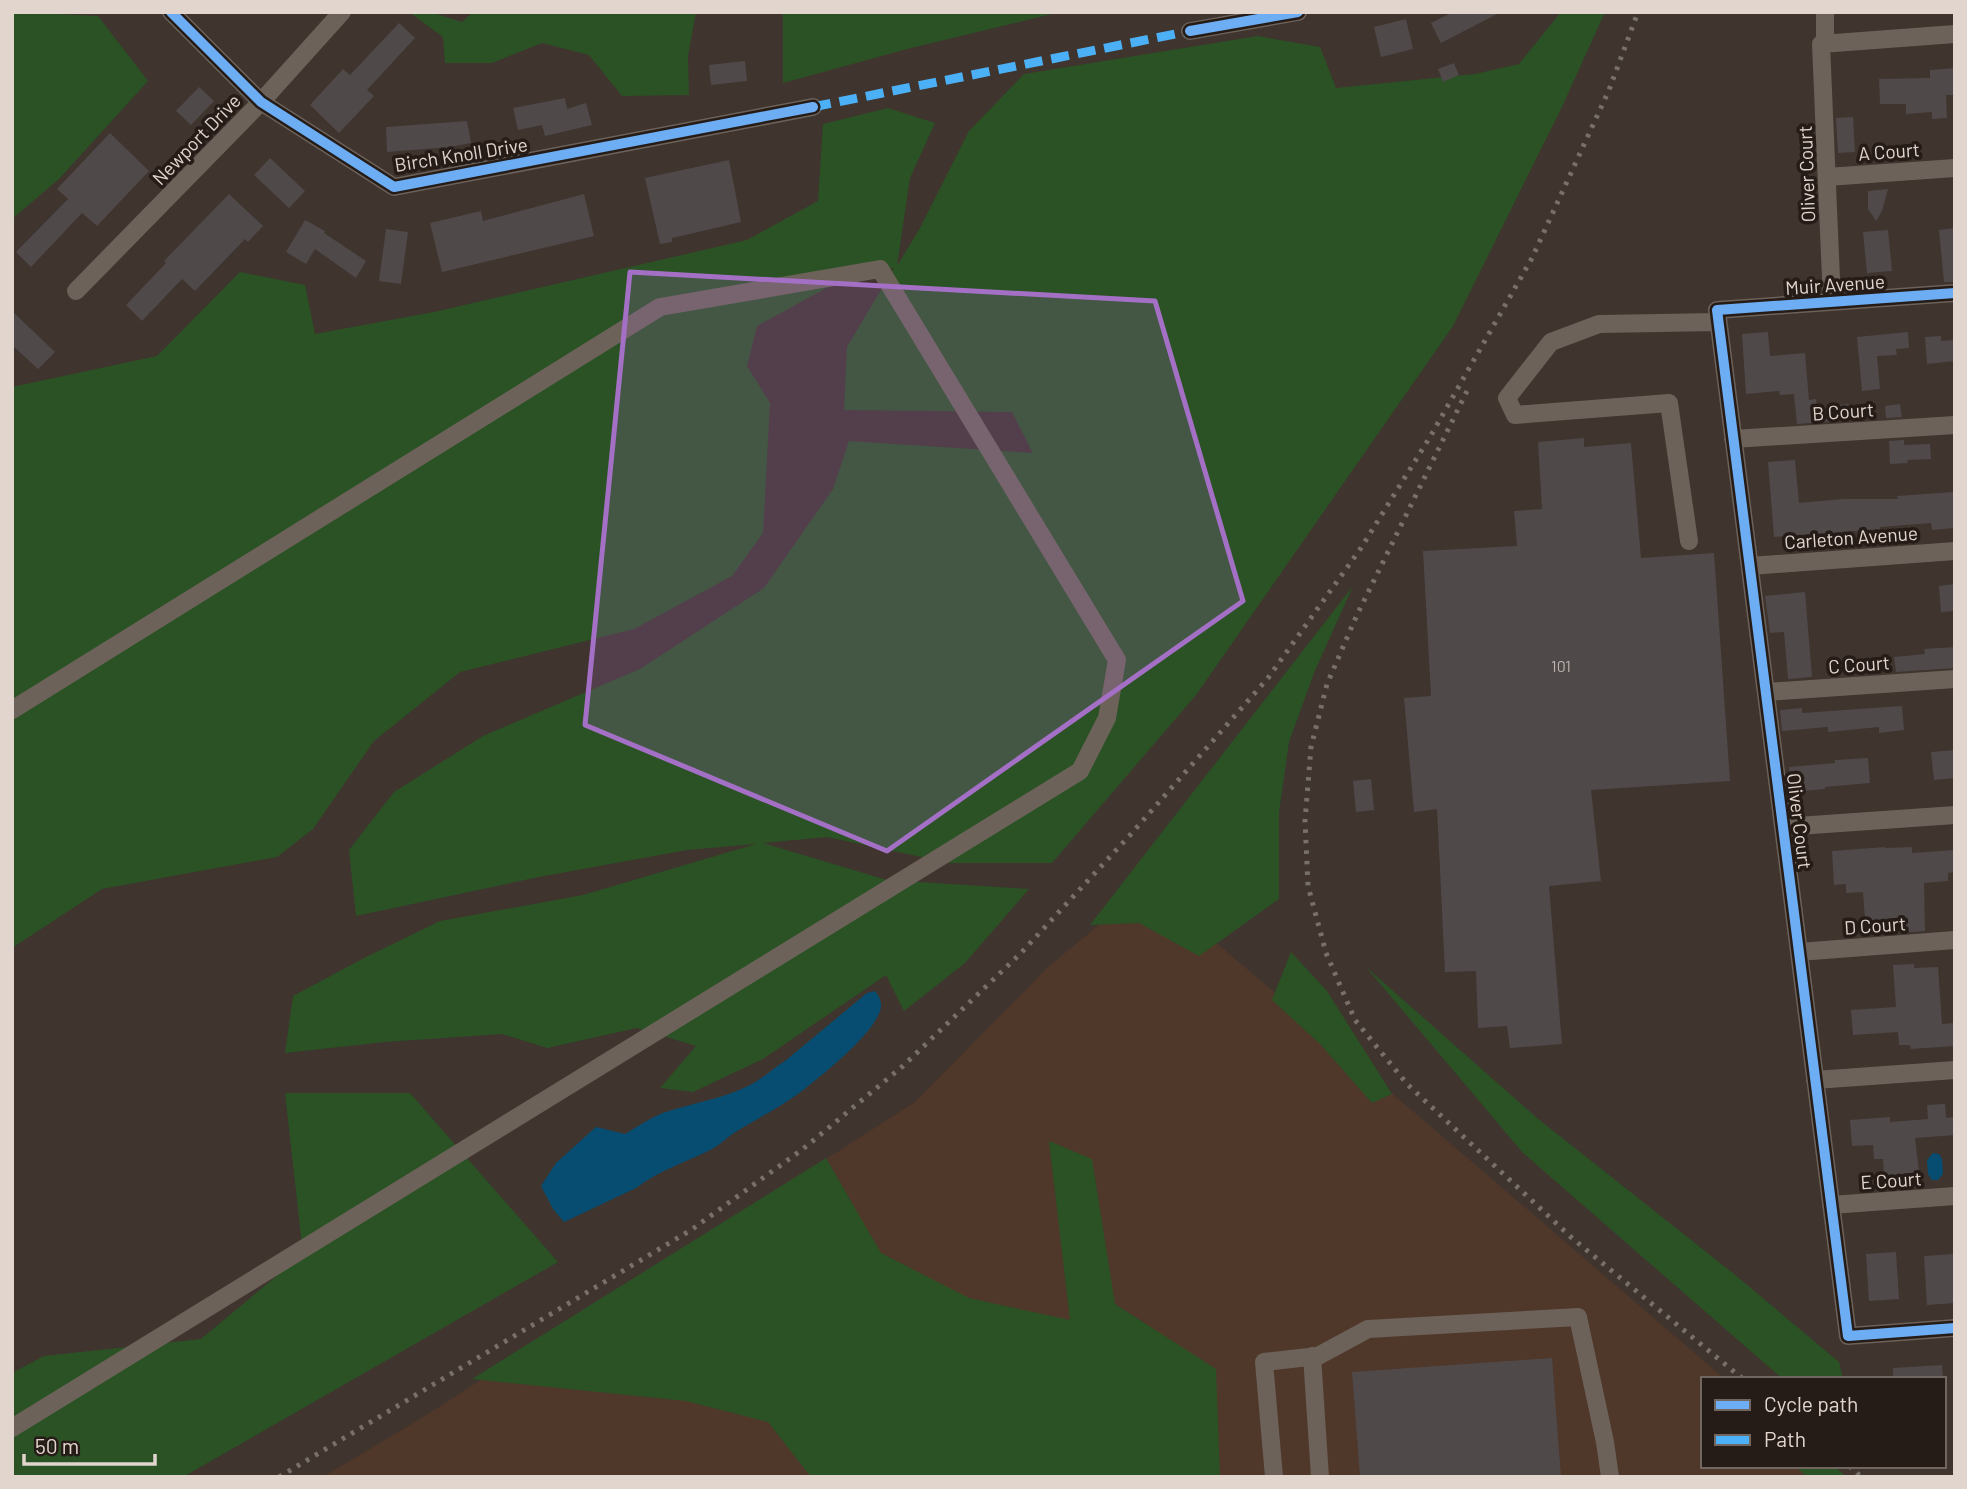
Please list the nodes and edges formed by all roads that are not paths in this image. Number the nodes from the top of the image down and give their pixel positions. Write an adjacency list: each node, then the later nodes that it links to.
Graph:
1 (171, 12): 9 (street, Birch Knoll Drive)
2 (342, 12): 9 (street, Newport Drive)
3 (1298, 12): 5 (street)
4 (1825, 12): 8 (street, Oliver Court)
5 (1260, 15): 6 (street)
6 (1190, 31)
7 (1955, 34): 8 (street)
8 (1823, 44): 12 (street, Oliver Court)
9 (261, 102): 10 (street, Birch Knoll Drive); 13 (street, Newport Drive)
10 (813, 107)
11 (1955, 168): 12 (street, A Court)
12 (1827, 177): 15 (street, Oliver Court)
13 (76, 291)
14 (1955, 293): 15 (street, Muir Avenue)
15 (1832, 302): 16 (street, Muir Avenue)
16 (1718, 316): 18 (street, Oliver Court); 19 (street, Muir Avenue)
17 (1955, 425): 18 (street, B Court)
18 (1734, 439): 21 (street, Oliver Court)
19 (1689, 541)
20 (1955, 551): 21 (street, Carleton Avenue)
21 (1750, 566): 23 (street, Oliver Court)
22 (1955, 679): 23 (street, C Court)
23 (1766, 692): 26 (street, Oliver Court)
24 (12, 710): 35 (street)
25 (1955, 815): 26 (street)
26 (1783, 827): 28 (street, Oliver Court)
27 (1955, 940): 28 (street, D Court)
28 (1799, 952): 30 (street, Oliver Court)
29 (1955, 1070): 30 (street)
30 (1815, 1080): 32 (street, Oliver Court)
31 (1955, 1196): 32 (street, E Court)
32 (1831, 1205): 33 (street, Oliver Court)
33 (1955, 1328)
34 (1312, 1356): 36 (street); 37 (street); 38 (street)
35 (12, 1428)
36 (1275, 1477)
37 (1320, 1477)
38 (1610, 1477)

